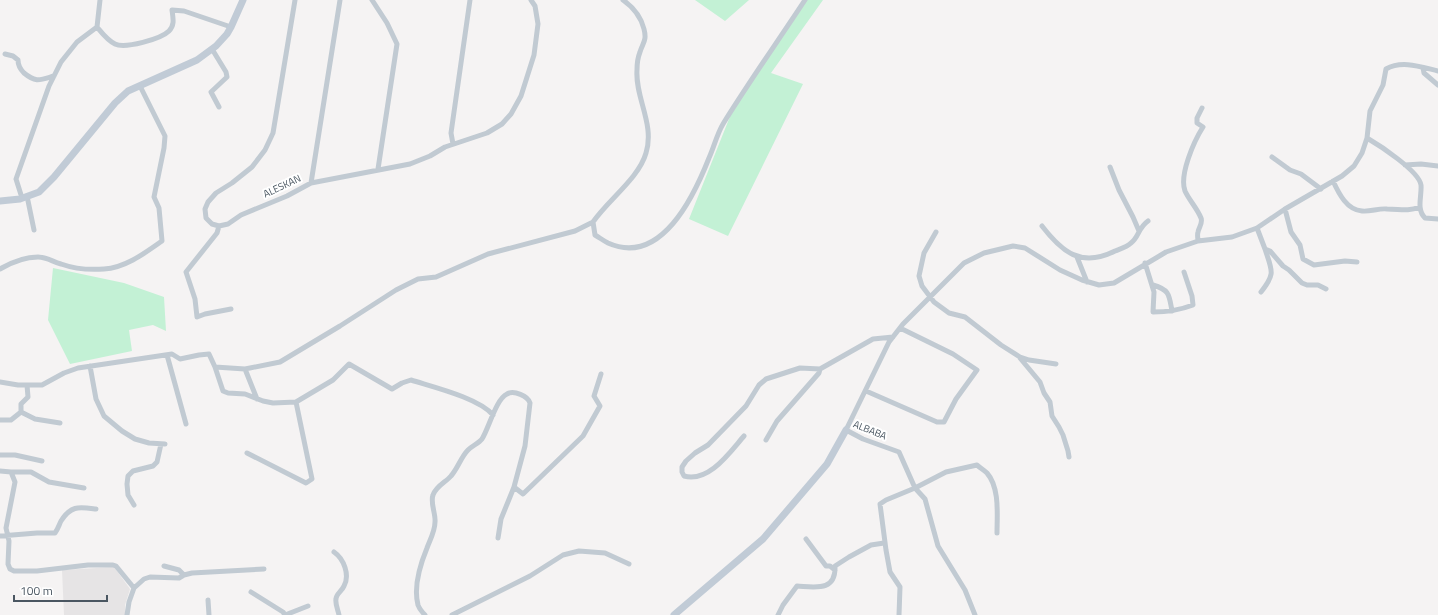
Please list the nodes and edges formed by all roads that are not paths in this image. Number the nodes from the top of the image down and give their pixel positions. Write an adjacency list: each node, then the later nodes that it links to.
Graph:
1 (100, 0): 10 (street)
2 (243, 0): 11 (street)
3 (295, 0): 38 (street)
4 (340, 0): 29 (street)
5 (372, 0): 27 (street)
6 (470, 0): 22 (street)
7 (531, 0): 22 (street, ALESKAN)
8 (623, 0): 37 (street)
9 (805, 0): 37 (street)
10 (97, 27): 11 (street); 16 (street)
11 (231, 27): 12 (street)
12 (212, 49): 18 (street); 19 (street)
13 (6, 54): 16 (street)
14 (1423, 68): 15 (street); 17 (street); 21 (street)
15 (1438, 71)
16 (54, 76): 31 (street)
17 (1438, 85)
18 (140, 86): 31 (street); 49 (street)
19 (220, 107)
20 (1202, 108): 44 (street)
21 (1367, 138): 24 (street); 28 (street)
22 (453, 144): 27 (street, ALESKAN)
23 (1272, 157): 30 (street)
24 (1405, 165): 25 (street); 33 (street)
25 (1438, 166)
26 (1110, 167): 43 (street)
27 (378, 169): 29 (street, ALESKAN)
28 (1333, 182): 30 (street); 33 (street)
29 (311, 183): 38 (street, ALESKAN)
30 (1321, 189): 34 (street)
31 (25, 197): 32 (street); 41 (street)
32 (0, 201)
33 (1420, 208): 35 (street)
34 (1285, 209): 40 (street); 47 (street)
35 (1438, 219)
36 (1148, 221): 43 (street)
37 (593, 222): 65 (street)
38 (220, 226): 56 (street)
39 (1042, 226): 46 (street)
40 (1257, 228): 44 (street); 45 (street)
41 (34, 230)
42 (936, 232): 55 (street)
43 (1139, 232): 46 (street)
44 (1198, 241): 48 (street)
45 (1265, 249): 53 (street); 54 (street)
46 (1077, 257): 51 (street)
47 (1357, 262)
48 (1145, 263): 51 (street); 52 (street)
49 (0, 269)
50 (1184, 272): 57 (street)
51 (1087, 282): 55 (street)
52 (1153, 285): 57 (street); 57 (street)
53 (1326, 289)
54 (1261, 292)
55 (930, 296): 58 (street); 61 (street)
56 (231, 309)
57 (1172, 311)
58 (900, 328): 59 (street); 70 (street)
59 (893, 337): 66 (street); 70 (street)
60 (167, 355): 63 (street); 64 (street); 77 (street)
61 (1020, 357): 62 (street); 83 (street)
62 (1056, 364)
63 (90, 366): 69 (street); 90 (street)
64 (215, 367): 65 (street); 71 (street)
65 (245, 369): 71 (street)
66 (820, 369): 79 (street); 80 (street)
67 (601, 374): 87 (street)
68 (0, 382): 69 (street)
69 (27, 385): 73 (street)
70 (866, 390): 78 (street)
71 (257, 399): 72 (street)
72 (296, 402): 74 (street); 81 (street)
73 (21, 412): 75 (street); 76 (street)
74 (493, 415): 87 (street); 111 (street)
75 (0, 420)
76 (60, 423)
77 (186, 424)
78 (846, 430): 89 (street, ALBABA); 113 (street, ALBABA)
79 (744, 436)
80 (766, 440)
81 (247, 453)
82 (0, 454): 84 (street)
83 (1068, 457)
84 (42, 462)
85 (0, 471): 86 (street)
86 (11, 472): 88 (street); 94 (street)
87 (514, 486): 95 (street)
88 (84, 488)
89 (914, 488): 92 (street); 97 (street); 116 (street, ALBABA)
90 (134, 505)
91 (96, 509): 94 (street)
92 (997, 532)
93 (0, 536): 94 (street)
94 (7, 536): 104 (street)
95 (498, 538)
96 (806, 540): 102 (street)
97 (884, 543): 102 (street); 115 (street)
98 (334, 552): 110 (street)
99 (629, 564): 112 (street)
100 (164, 566): 103 (street)
101 (264, 569): 103 (street)
102 (835, 570): 114 (street)
103 (184, 575): 104 (street)
104 (134, 588): 108 (street)
105 (251, 592): 107 (street)
106 (208, 600): 109 (street)
107 (308, 606)
108 (127, 615)
109 (209, 615)
110 (339, 615)
111 (425, 615)
112 (452, 615)
113 (674, 615)
114 (778, 615)
115 (898, 615)
116 (975, 615)

